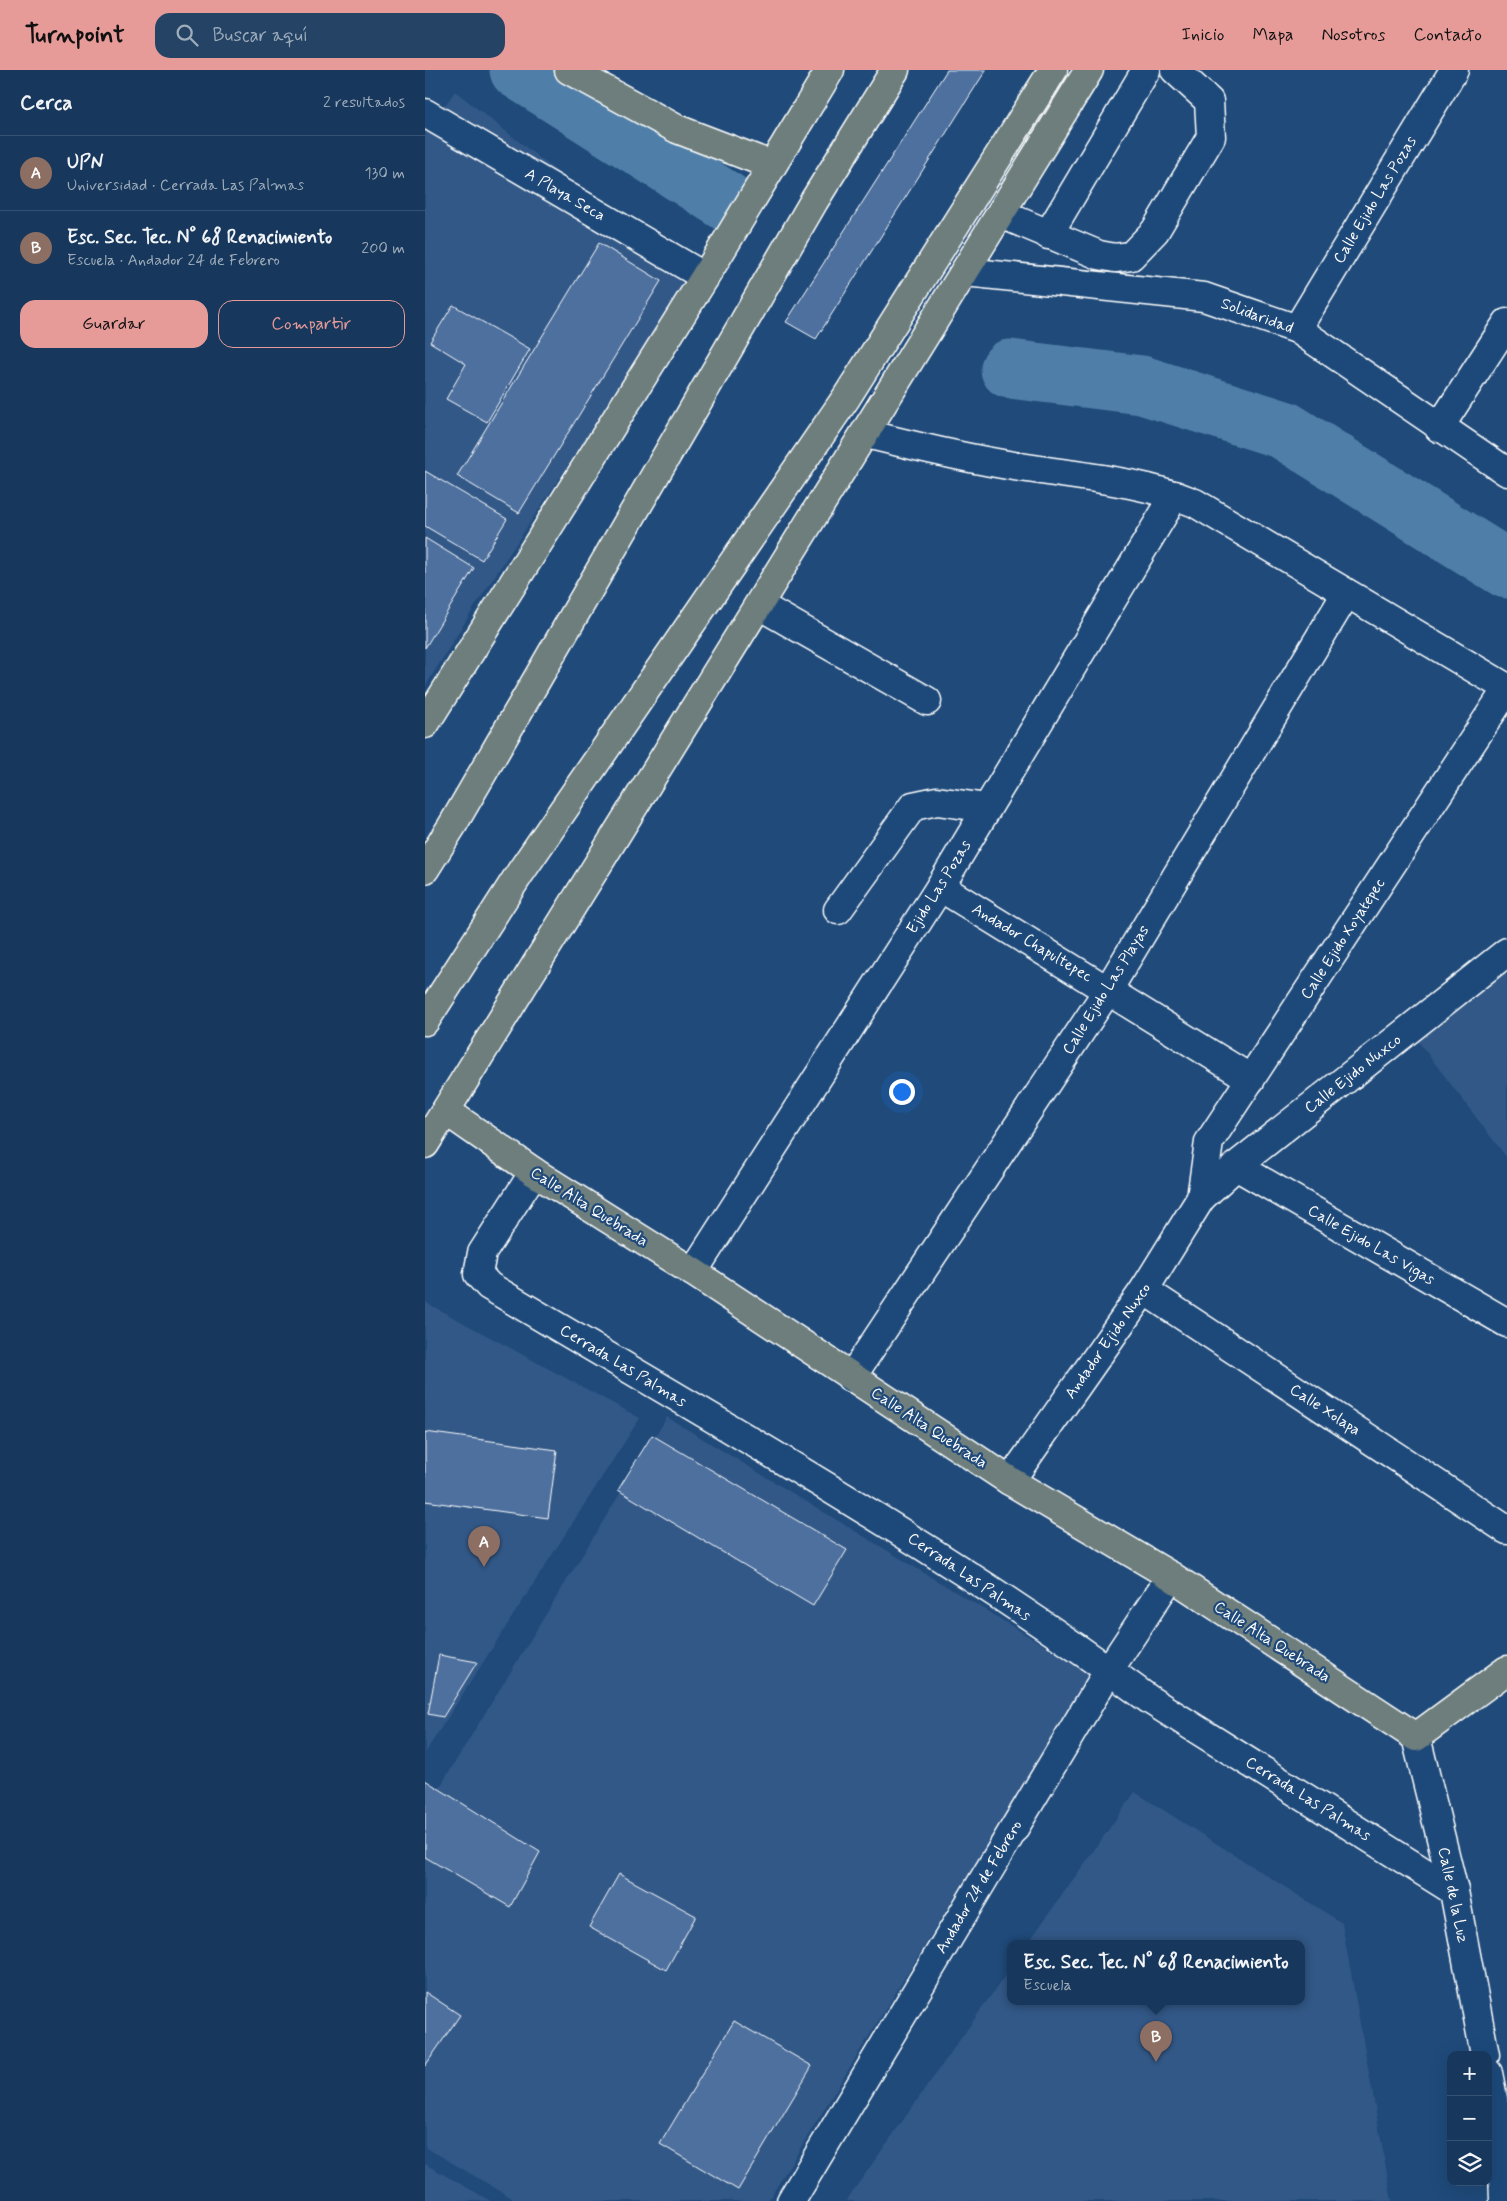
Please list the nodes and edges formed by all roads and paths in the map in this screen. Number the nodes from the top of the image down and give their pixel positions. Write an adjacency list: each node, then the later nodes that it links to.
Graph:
1 (569, 70): 10 (main road)
2 (831, 70): 10 (main road)
3 (895, 70): 27 (main road)
4 (1053, 70): 32 (main road)
5 (1089, 70): 11 (main road)
6 (1146, 70): 12 (street)
7 (1175, 70): 12 (street)
8 (1454, 70): 16 (street, Calle Ejido Las Pozas)
9 (427, 119): 14 (street, A Playa Seca)
10 (771, 165): 14 (main road)
11 (1001, 214): 12 (street); 13 (main road)
12 (1048, 235)
13 (965, 272): 16 (street, Solidaridad); 18 (main road)
14 (705, 277): 25 (main road)
15 (1507, 323): 17 (street)
16 (1297, 329): 17 (street, Solidaridad)
17 (1439, 428): 19 (street, Solidaridad)
18 (865, 434): 20 (street); 22 (main road)
19 (1507, 472)
20 (1175, 495): 21 (street); 26 (street, Ejido Las Pozas)
21 (1346, 594): 23 (street); 31 (street, Calle Ejido Las Playas)
22 (759, 605): 24 (street); 34 (main road)
23 (1507, 688): 33 (street, Calle Ejido Xoyatepec)
24 (927, 701)
25 (425, 724)
26 (987, 808): 28 (street, Ejido Las Pozas); 29 (street)
27 (425, 869)
28 (940, 887): 31 (street, Andador Chapultepec); 39 (street, Ejido Las Pozas)
29 (838, 910)
30 (1507, 952): 36 (street, Calle Ejido Nuxco)
31 (1108, 990): 33 (street, Andador Chapultepec); 42 (street, Calle Ejido Las Playas)
32 (425, 1021)
33 (1251, 1079): 38 (street, Calle Ejido Xoyatepec)
34 (446, 1111): 35 (main road); 37 (main road, Calle Alta Quebrada)
35 (425, 1144)
36 (1236, 1166): 38 (street, Calle Ejido Nuxco); 41 (street, Calle Ejido Las Vigas)
37 (533, 1172): 39 (main road, Calle Alta Quebrada); 46 (street, Cerrada Las Palmas)
38 (1201, 1198): 40 (street, Andador Ejido Nuxco)
39 (693, 1272): 42 (main road, Calle Alta Quebrada)
40 (1144, 1290): 43 (street, Andador Ejido Nuxco); 44 (street, Calle Xolapa)
41 (1507, 1323)
42 (851, 1378): 43 (main road, Calle Alta Quebrada)
43 (1010, 1481): 45 (main road, Calle Alta Quebrada)
44 (1507, 1530)
45 (1171, 1576): 46 (street, Andador 24 de Febrero); 48 (main road, Calle Alta Quebrada)
46 (1109, 1670): 49 (street, Cerrada Las Palmas); 52 (street, Andador 24 de Febrero)
47 (1507, 1670): 48 (main road)
48 (1416, 1737): 49 (street, Calle de la Luz)
49 (1454, 1891): 50 (street, Calle de la Luz)
50 (1484, 2051)
51 (1492, 2093): 53 (street)
52 (791, 2201)
53 (1504, 2201)

